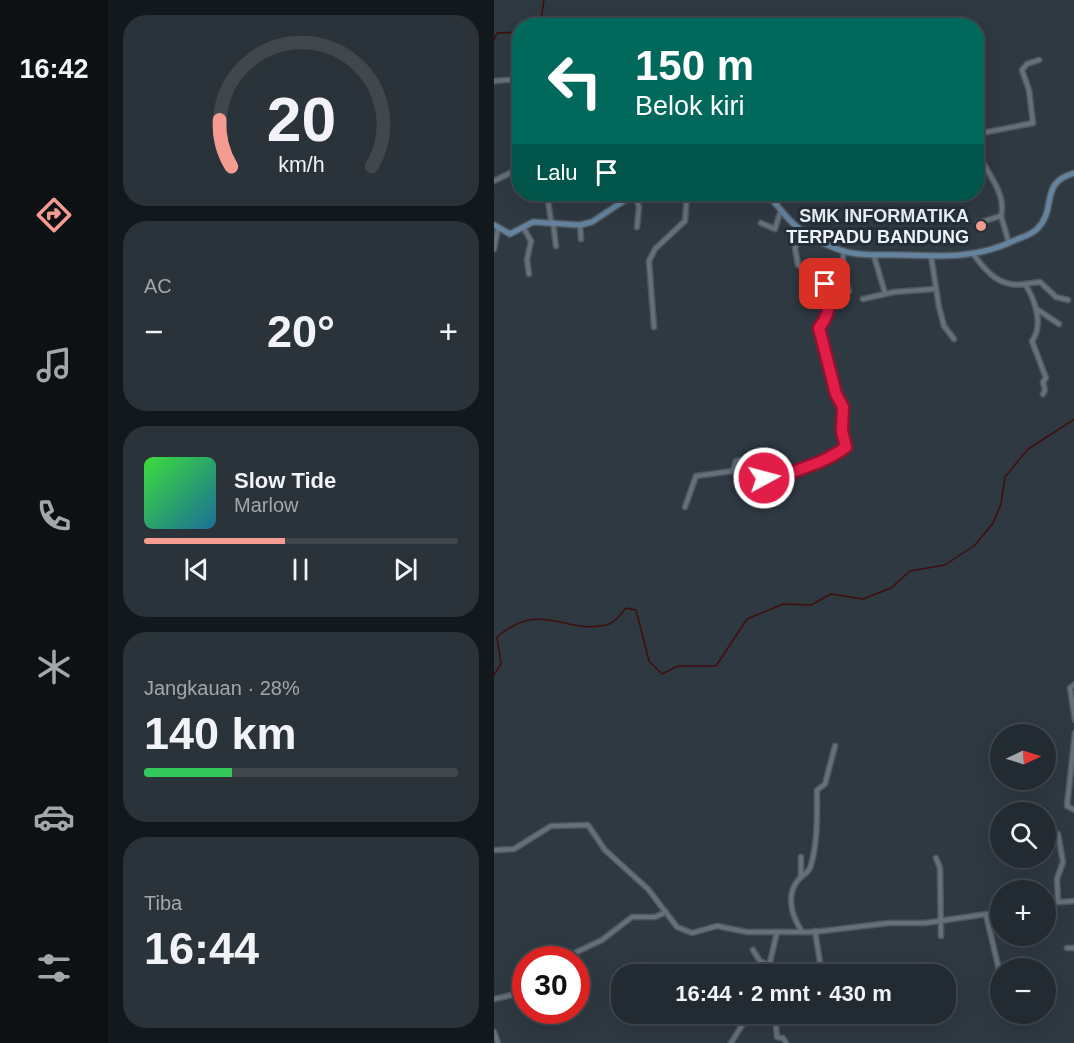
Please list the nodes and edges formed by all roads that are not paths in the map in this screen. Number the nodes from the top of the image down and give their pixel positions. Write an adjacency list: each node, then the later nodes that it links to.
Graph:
1 (1040, 60): 4 (street)
2 (512, 80): 3 (street)
3 (494, 81)
4 (984, 133)
5 (984, 166): 15 (street)
6 (512, 172): 8 (street)
7 (1074, 172): 25 (main road)
8 (494, 181)
9 (548, 201): 16 (street)
10 (624, 201): 19 (main road)
11 (637, 201): 22 (street)
12 (686, 201): 41 (street)
13 (772, 201): 14 (main road)
14 (780, 213): 17 (street); 23 (main road)
15 (1001, 216): 18 (street); 25 (street)
16 (552, 221): 19 (main road); 21 (main road); 26 (street)
17 (761, 223)
18 (978, 223)
19 (580, 225): 24 (street)
20 (496, 227): 21 (main road); 27 (street)
21 (523, 227): 32 (street)
22 (637, 227)
23 (802, 232): 28 (main road); 44 (street)
24 (581, 239)
25 (1009, 243): 29 (main road)
26 (556, 246)
27 (494, 249)
28 (844, 252): 30 (main road); 35 (street)
29 (974, 255): 31 (main road); 33 (street)
30 (875, 256): 31 (main road); 36 (street)
31 (931, 256): 34 (street)
32 (529, 274)
33 (1025, 284): 38 (street); 39 (street)
34 (934, 289): 36 (street); 42 (street)
35 (849, 291)
36 (885, 293): 37 (street)
37 (863, 299)
38 (1068, 300)
39 (1037, 310): 40 (street); 43 (street)
40 (1059, 324)
41 (654, 327)
42 (954, 339)
43 (1043, 394)
44 (685, 507)
45 (1074, 684): 46 (street)
46 (1074, 720)
47 (1074, 733): 49 (street)
48 (835, 746): 54 (street)
49 (1074, 810)
50 (1058, 834): 56 (street)
51 (494, 850): 57 (street)
52 (802, 857): 54 (street)
53 (936, 858): 60 (street)
54 (801, 878): 63 (street)
55 (1074, 901): 56 (street)
56 (1058, 902)
57 (666, 912): 62 (street); 65 (street)
58 (990, 914): 59 (street)
59 (986, 915): 60 (street); 69 (street)
60 (942, 921): 61 (street); 64 (street)
61 (815, 931): 63 (street); 72 (street)
62 (777, 932): 63 (street); 71 (street)
63 (802, 932)
64 (941, 936)
65 (590, 946)
66 (1067, 948): 67 (street)
67 (1074, 948)
68 (753, 950): 70 (street)
69 (996, 958)
70 (766, 964)
71 (768, 964)
72 (820, 964)
73 (512, 995): 74 (street)
74 (494, 999)
75 (743, 1024): 79 (street)
76 (776, 1024): 80 (street)
77 (494, 1032): 78 (street)
78 (498, 1043)
79 (731, 1043)
80 (786, 1043)

